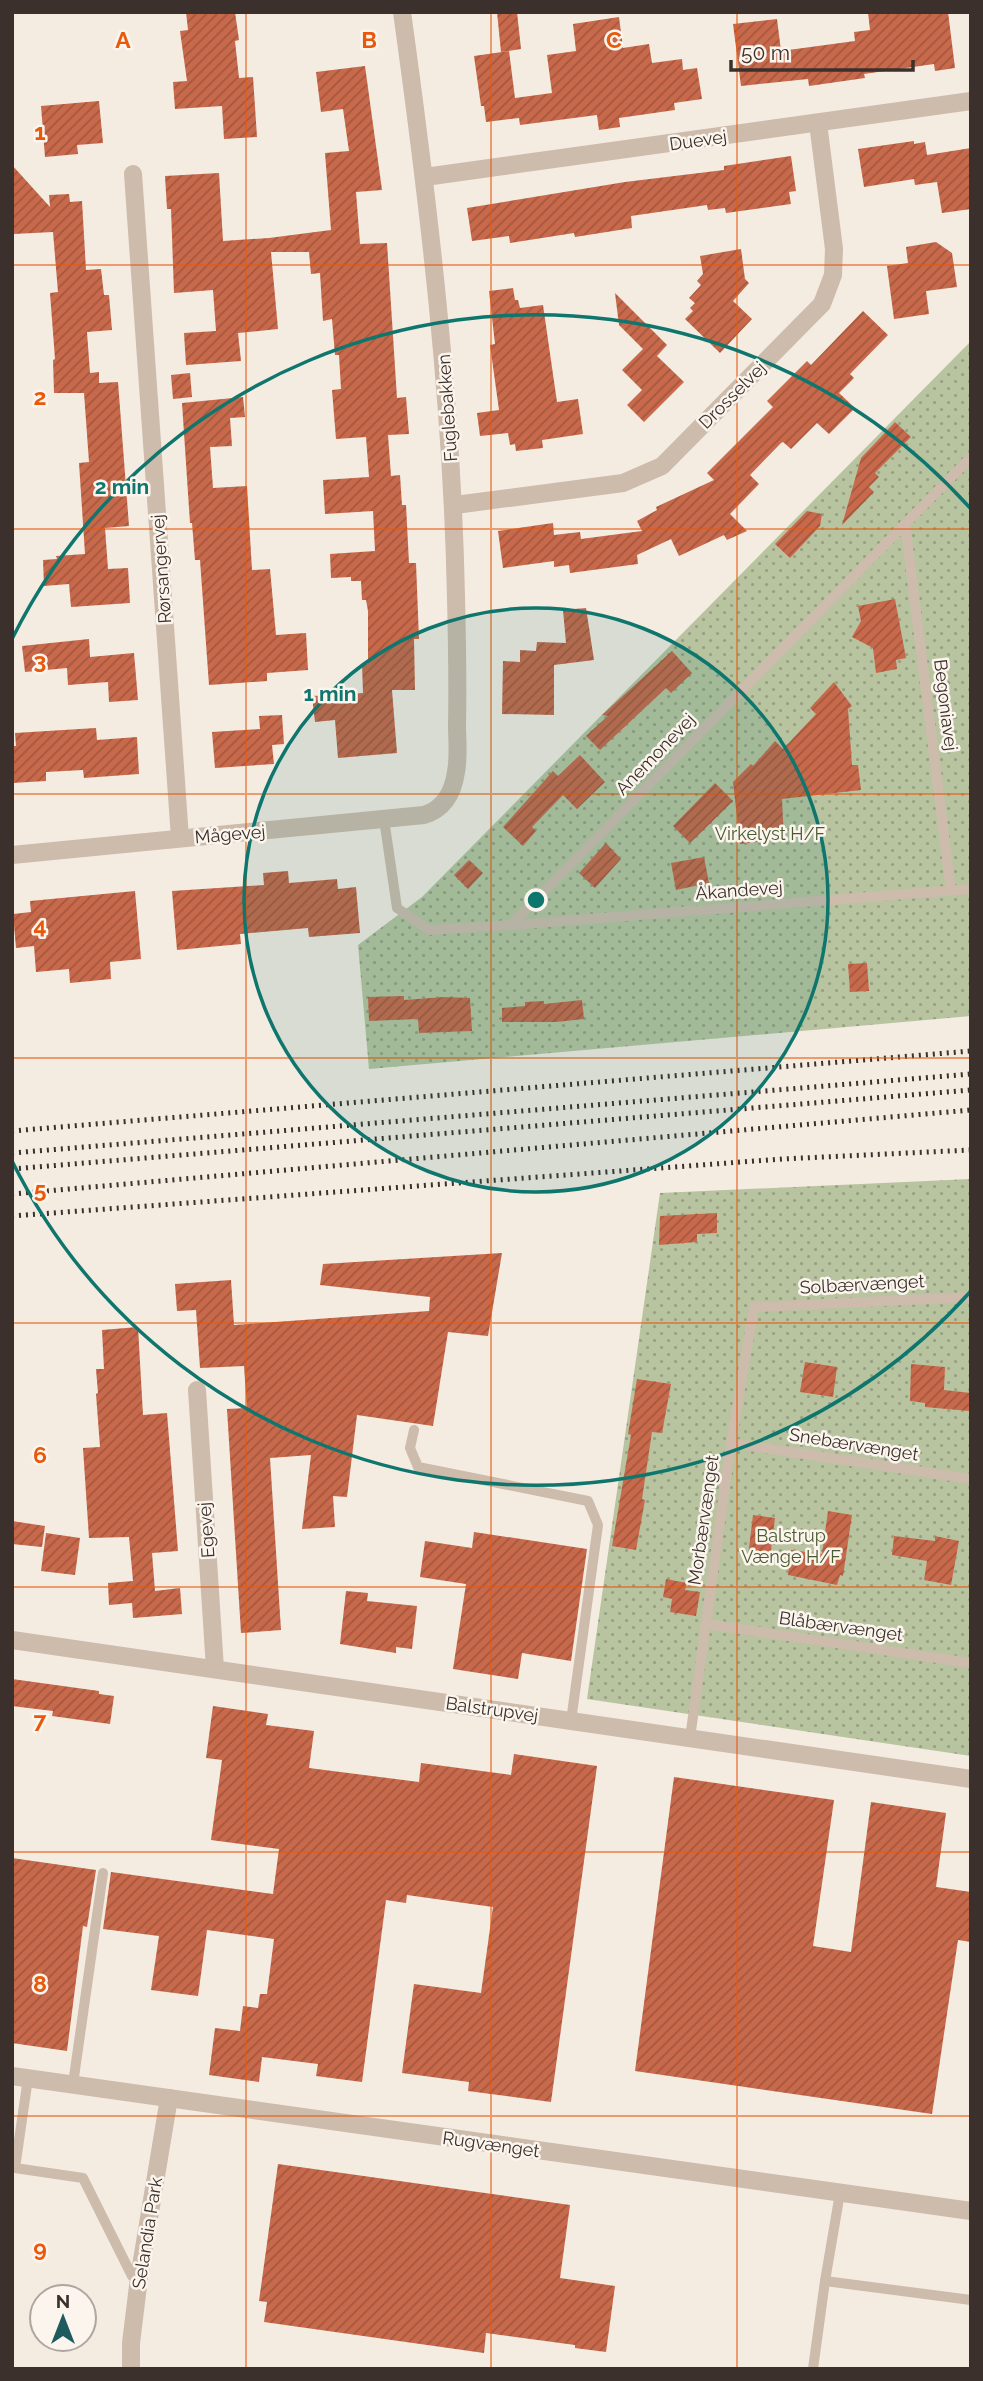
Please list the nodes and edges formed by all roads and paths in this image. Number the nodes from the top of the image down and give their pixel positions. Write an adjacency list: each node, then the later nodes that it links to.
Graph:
1 (402, 12): 5 (street, Fuglebakken)
2 (971, 101): 3 (street, Duevej)
3 (818, 123): 5 (street, Duevej); 7 (street, Drosselvej)
4 (133, 174): 11 (street, Rørsangervej)
5 (425, 177): 7 (street, Fuglebakken)
6 (971, 457): 8 (lane, Anemonevej)
7 (454, 505): 9 (street, Fuglebakken)
8 (905, 523): 14 (lane, Begoniavej); 15 (lane, Anemonevej)
9 (445, 803): 10 (street, Mågevej)
10 (384, 819): 11 (street, Mågevej); 15 (lane)
11 (180, 838): 12 (street, Mågevej)
12 (12, 855)
13 (971, 889): 14 (lane, Åkandevej)
14 (951, 891): 15 (lane, Åkandevej)
15 (511, 925)
16 (971, 1297): 17 (lane, Solbærvænget)
17 (754, 1307): 20 (lane, Morbærvænget)
18 (197, 1390): 25 (street, Egevej)
19 (414, 1430): 26 (lane)
20 (731, 1443): 21 (lane, Snebærvænget); 22 (lane, Morbærvænget)
21 (971, 1479)
22 (706, 1624): 24 (lane, Blåbærvænget); 27 (lane, Morbærvænget)
23 (12, 1640): 25 (street, Balstrupvej)
24 (971, 1663)
25 (215, 1669): 26 (street, Balstrupvej)
26 (571, 1721): 27 (street, Balstrupvej)
27 (690, 1738): 28 (street, Balstrupvej)
28 (971, 1779)
29 (103, 1873): 31 (lane)
30 (20, 2077): 31 (street, Rugvænget); 35 (lane)
31 (73, 2084): 32 (street, Rugvænget)
32 (169, 2098): 33 (street, Rugvænget); 38 (street, Selandia Park)
33 (840, 2193): 34 (street, Rugvænget); 36 (lane)
34 (971, 2211)
35 (132, 2277)
36 (825, 2281): 37 (lane); 39 (lane)
37 (971, 2300)
38 (131, 2369)
39 (813, 2369)

